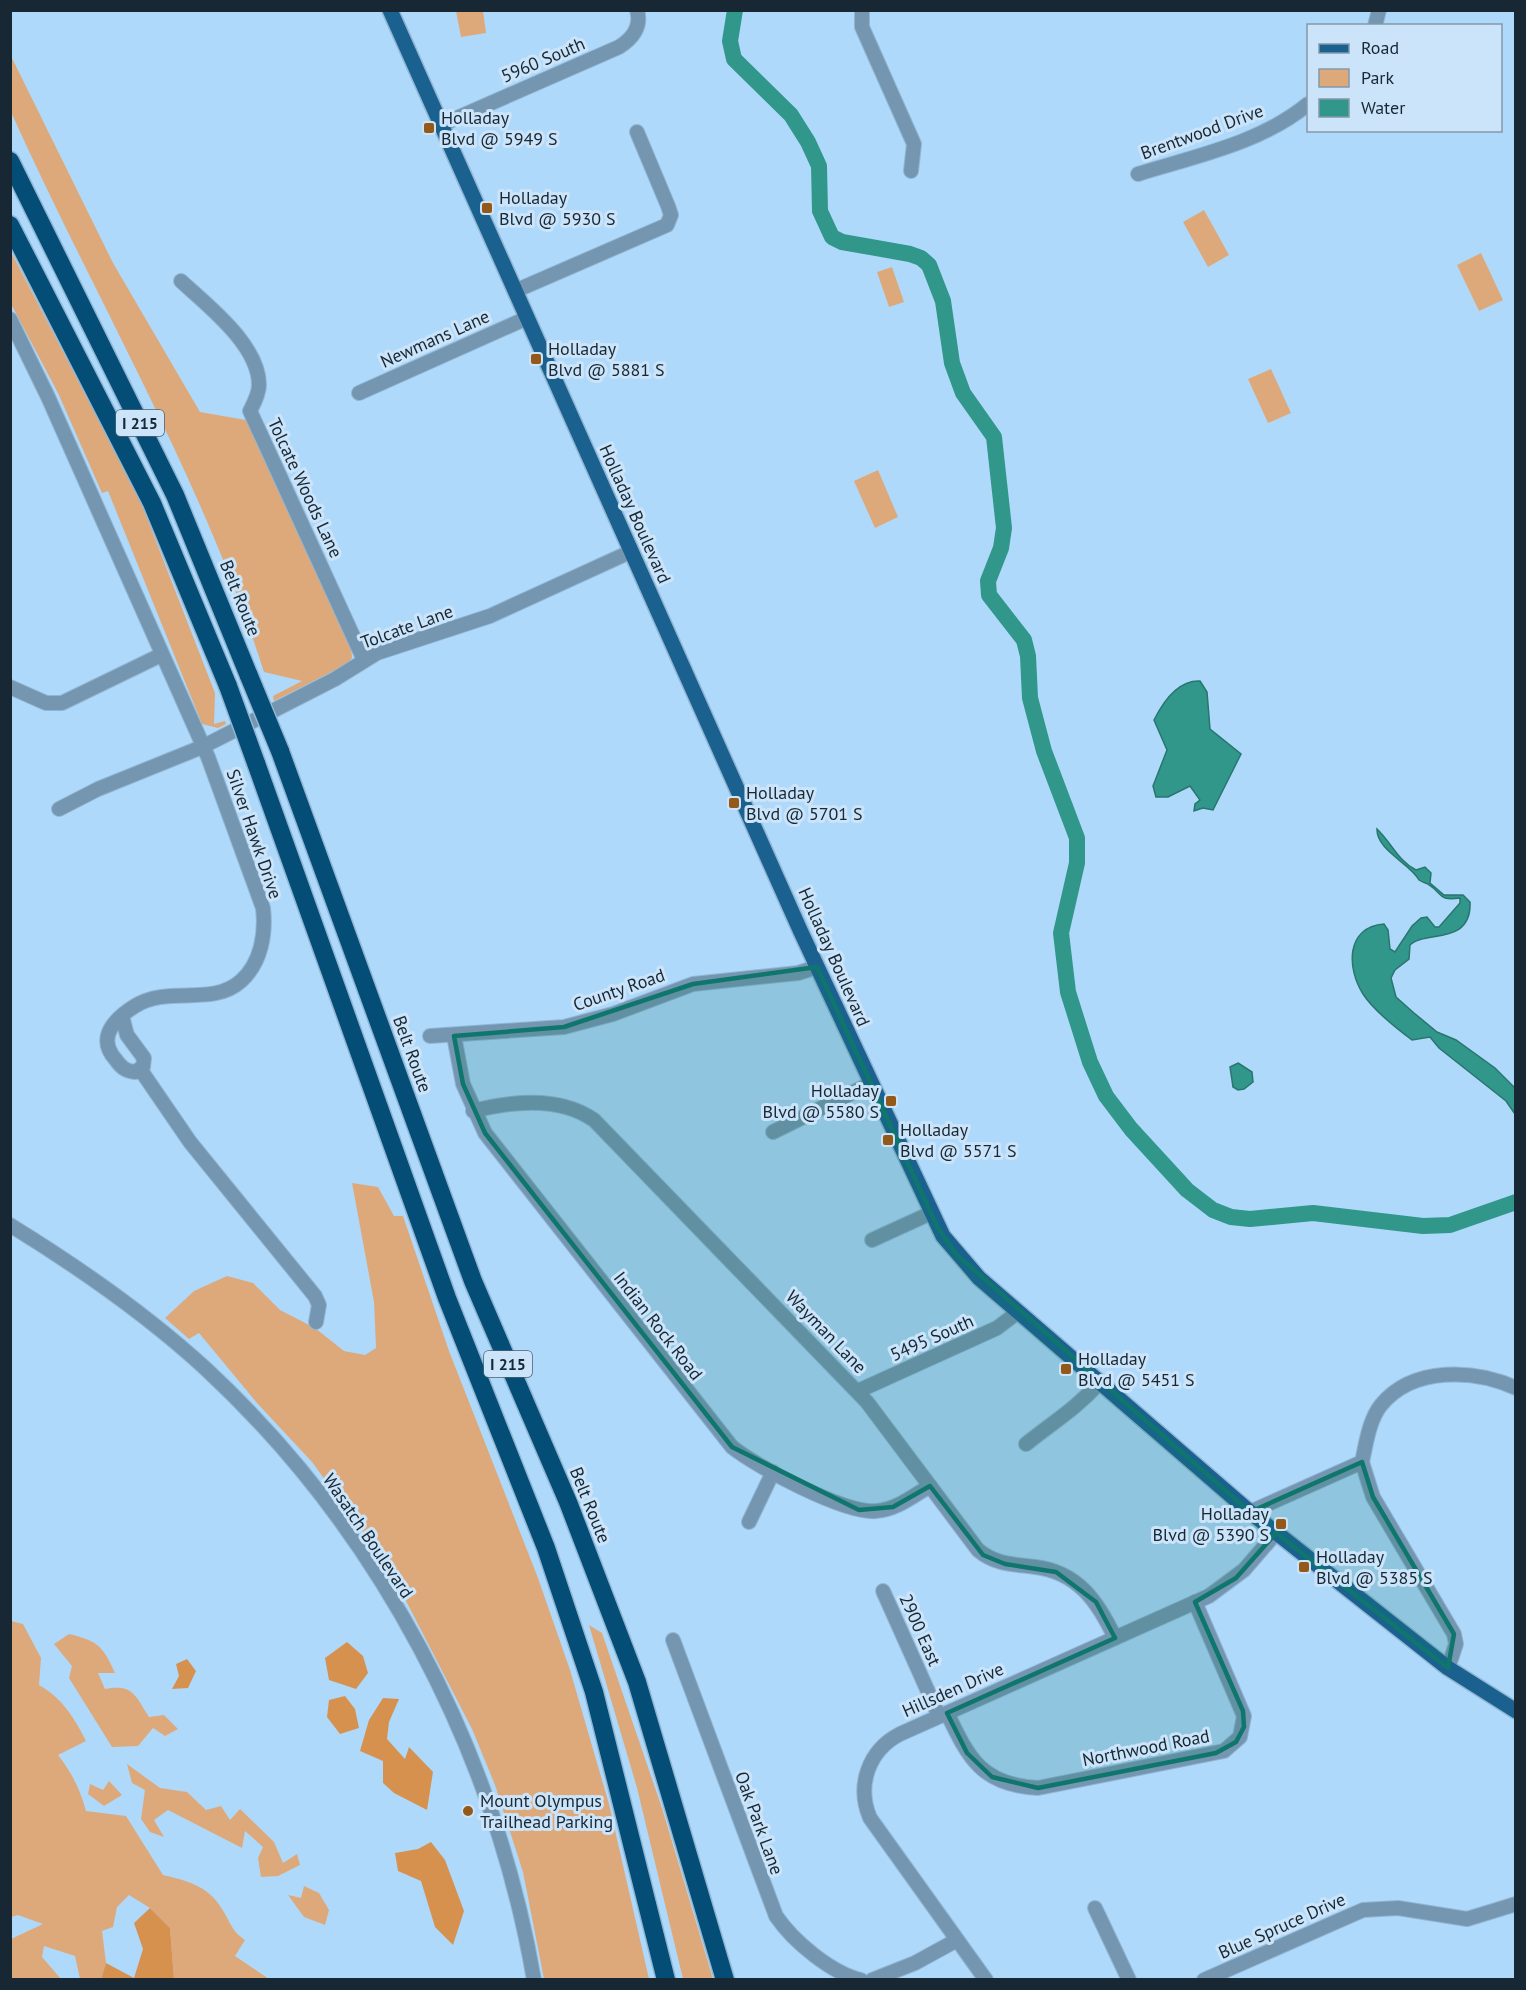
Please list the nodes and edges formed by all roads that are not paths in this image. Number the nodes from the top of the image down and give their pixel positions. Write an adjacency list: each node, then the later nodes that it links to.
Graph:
1 (390, 10): 5 (main road, Holladay Boulevard)
2 (637, 10): 5 (street, 5960 South)
3 (862, 10): 8 (street)
4 (1307, 105): 9 (street, Brentwood Drive)
5 (441, 125): 12 (main road, Holladay Boulevard)
6 (636, 132): 12 (street)
7 (13, 165): 57 (highway, Belt Route / I 215, bridge)
8 (911, 171)
9 (1138, 174)
10 (10, 225): 56 (highway, I 215, bridge)
11 (181, 282): 18 (street, Tolcate Woods Lane)
12 (515, 291): 13 (main road, Holladay Boulevard)
13 (527, 318): 15 (street, Newmans Lane); 16 (main road, Holladay Boulevard)
14 (10, 320): 17 (street)
15 (359, 393)
16 (630, 552): 18 (street, Tolcate Lane); 22 (main road, Holladay Boulevard)
17 (161, 655): 19 (street); 20 (street)
18 (364, 660): 20 (street, Tolcate Lane)
19 (10, 687)
20 (202, 747): 21 (street, Tolcate Lane); 23 (street, Silver Hawk Drive)
21 (59, 809)
22 (817, 967): 25 (street, County Road); 27 (main road, Holladay Boulevard)
23 (122, 1016): 26 (street, Silver Hawk Drive); 26 (street, Silver Hawk Drive)
24 (430, 1036): 25 (street, County Road)
25 (454, 1036): 28 (street, Indian Rock Road)
26 (140, 1070): 34 (street, Silver Hawk Drive)
27 (870, 1084): 29 (street); 30 (main road, Holladay Boulevard)
28 (473, 1111): 37 (street, Wayman Lane); 40 (street, Indian Rock Road)
29 (772, 1132)
30 (931, 1213): 32 (street); 33 (main road, Holladay Boulevard)
31 (10, 1225): 55 (street, Wasatch Boulevard)
32 (872, 1240)
33 (1018, 1312): 35 (main road, Holladay Boulevard); 37 (street, 5495 South)
34 (316, 1322)
35 (1100, 1382): 38 (street); 42 (main road, Holladay Boulevard)
36 (1515, 1388): 39 (street)
37 (858, 1391): 41 (street, Wayman Lane)
38 (1026, 1444)
39 (1362, 1462): 42 (street); 49 (street)
40 (774, 1472): 41 (street, Indian Rock Road); 43 (street)
41 (930, 1486): 47 (street, Wayman Lane)
42 (1250, 1512): 44 (main road, Holladay Boulevard)
43 (749, 1522)
44 (1276, 1533): 46 (street, Hillsden Drive); 49 (main road, Holladay Boulevard)
45 (883, 1591): 51 (street, 2900 East)
46 (1195, 1602): 47 (street, Hillsden Drive); 51 (street, Northwood Road)
47 (1115, 1638): 51 (street, Hillsden Drive)
48 (673, 1640): 58 (street, Oak Park Lane)
49 (1448, 1668): 50 (main road, Holladay Boulevard)
50 (1515, 1711)
51 (943, 1714): 54 (street, Hillsden Drive)
52 (1515, 1904): 62 (street, Blue Spruce Drive)
53 (1095, 1908): 61 (street)
54 (957, 1940): 59 (street); 60 (street, Hillsden Drive)
55 (534, 1980)
56 (666, 1980)
57 (725, 1980)
58 (861, 1980)
59 (872, 1980)
60 (986, 1980)
61 (1129, 1980)
62 (1204, 1980)

